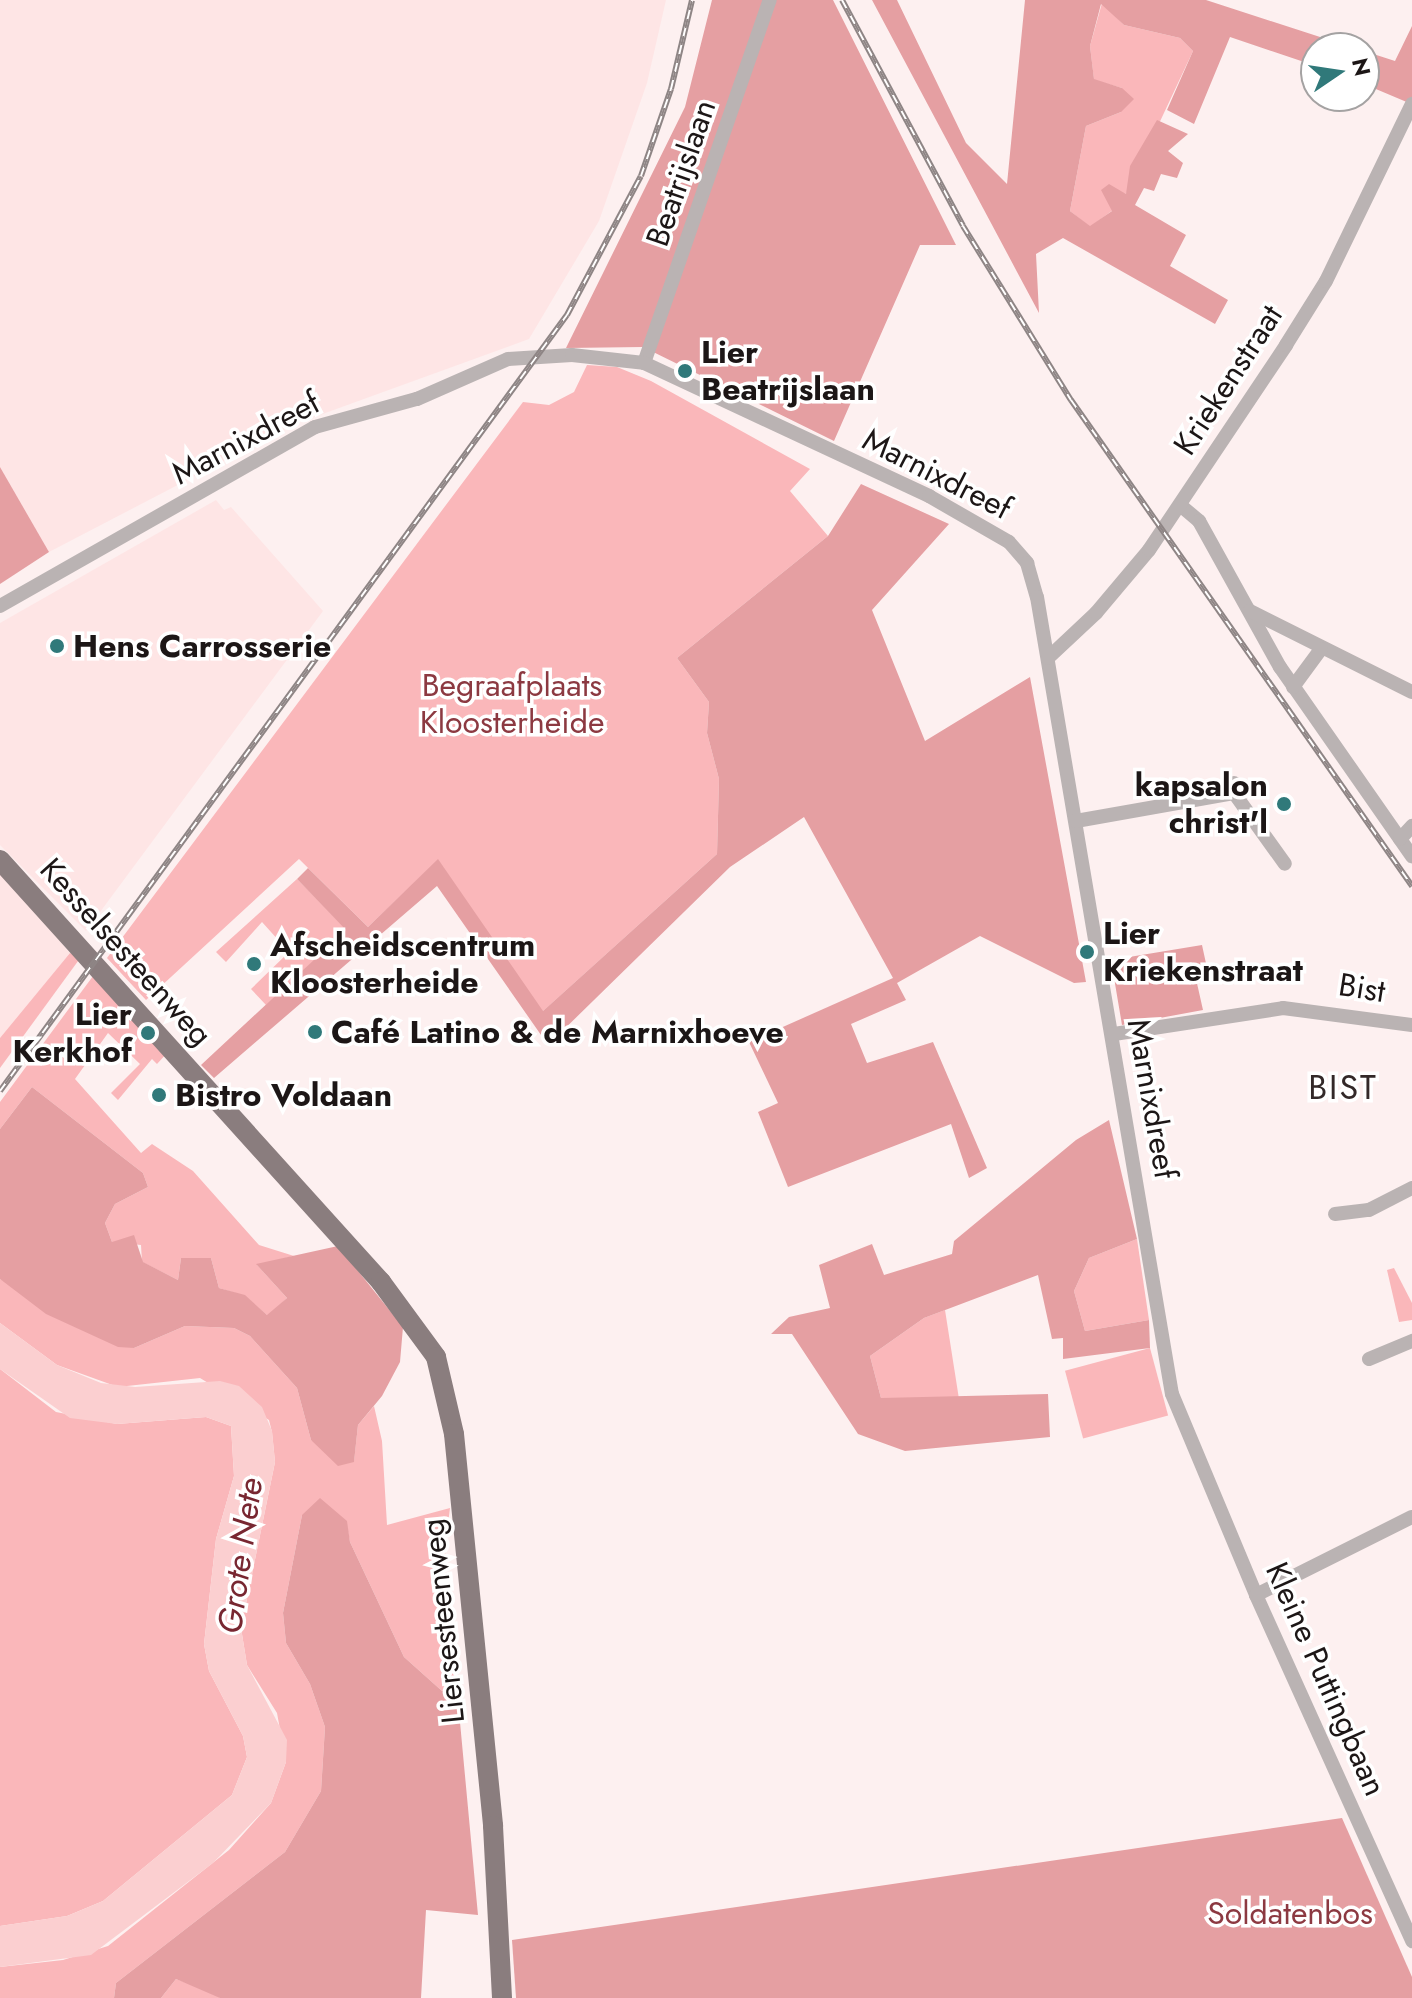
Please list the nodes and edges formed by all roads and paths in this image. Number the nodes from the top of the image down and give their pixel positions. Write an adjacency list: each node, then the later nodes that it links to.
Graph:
1 (770, 0): 3 (street, Beatrijslaan)
2 (1412, 104): 4 (street, Kriekenstraat)
3 (644, 363): 5 (street, Marnixdreef); 8 (street, Marnixdreef)
4 (1180, 505): 6 (street); 8 (street, Kriekenstraat)
5 (0, 606)
6 (1250, 611): 7 (street); 9 (street)
7 (1321, 649): 9 (street); 10 (street)
8 (1048, 658): 11 (street, Marnixdreef)
9 (1293, 687): 13 (street)
10 (1412, 692)
11 (1076, 821): 16 (street); 18 (street, Marnixdreef)
12 (1412, 826): 13 (street)
13 (1400, 839): 14 (street)
14 (1412, 856)
15 (0, 860): 21 (main road, Kesselsesteenweg)
16 (1285, 864)
17 (1412, 1025): 18 (street, Bist)
18 (1114, 1034): 25 (street, Marnixdreef)
19 (1412, 1188): 20 (street)
20 (1335, 1214)
21 (366, 1265): 28 (main road, Liersesteenweg)
22 (1412, 1341): 23 (street)
23 (1369, 1359)
24 (1412, 1517): 26 (street)
25 (1228, 1528): 26 (street, Kleine Puttingbaan)
26 (1256, 1595): 27 (street, Kleine Puttingbaan)
27 (1412, 1941)
28 (502, 1998)

